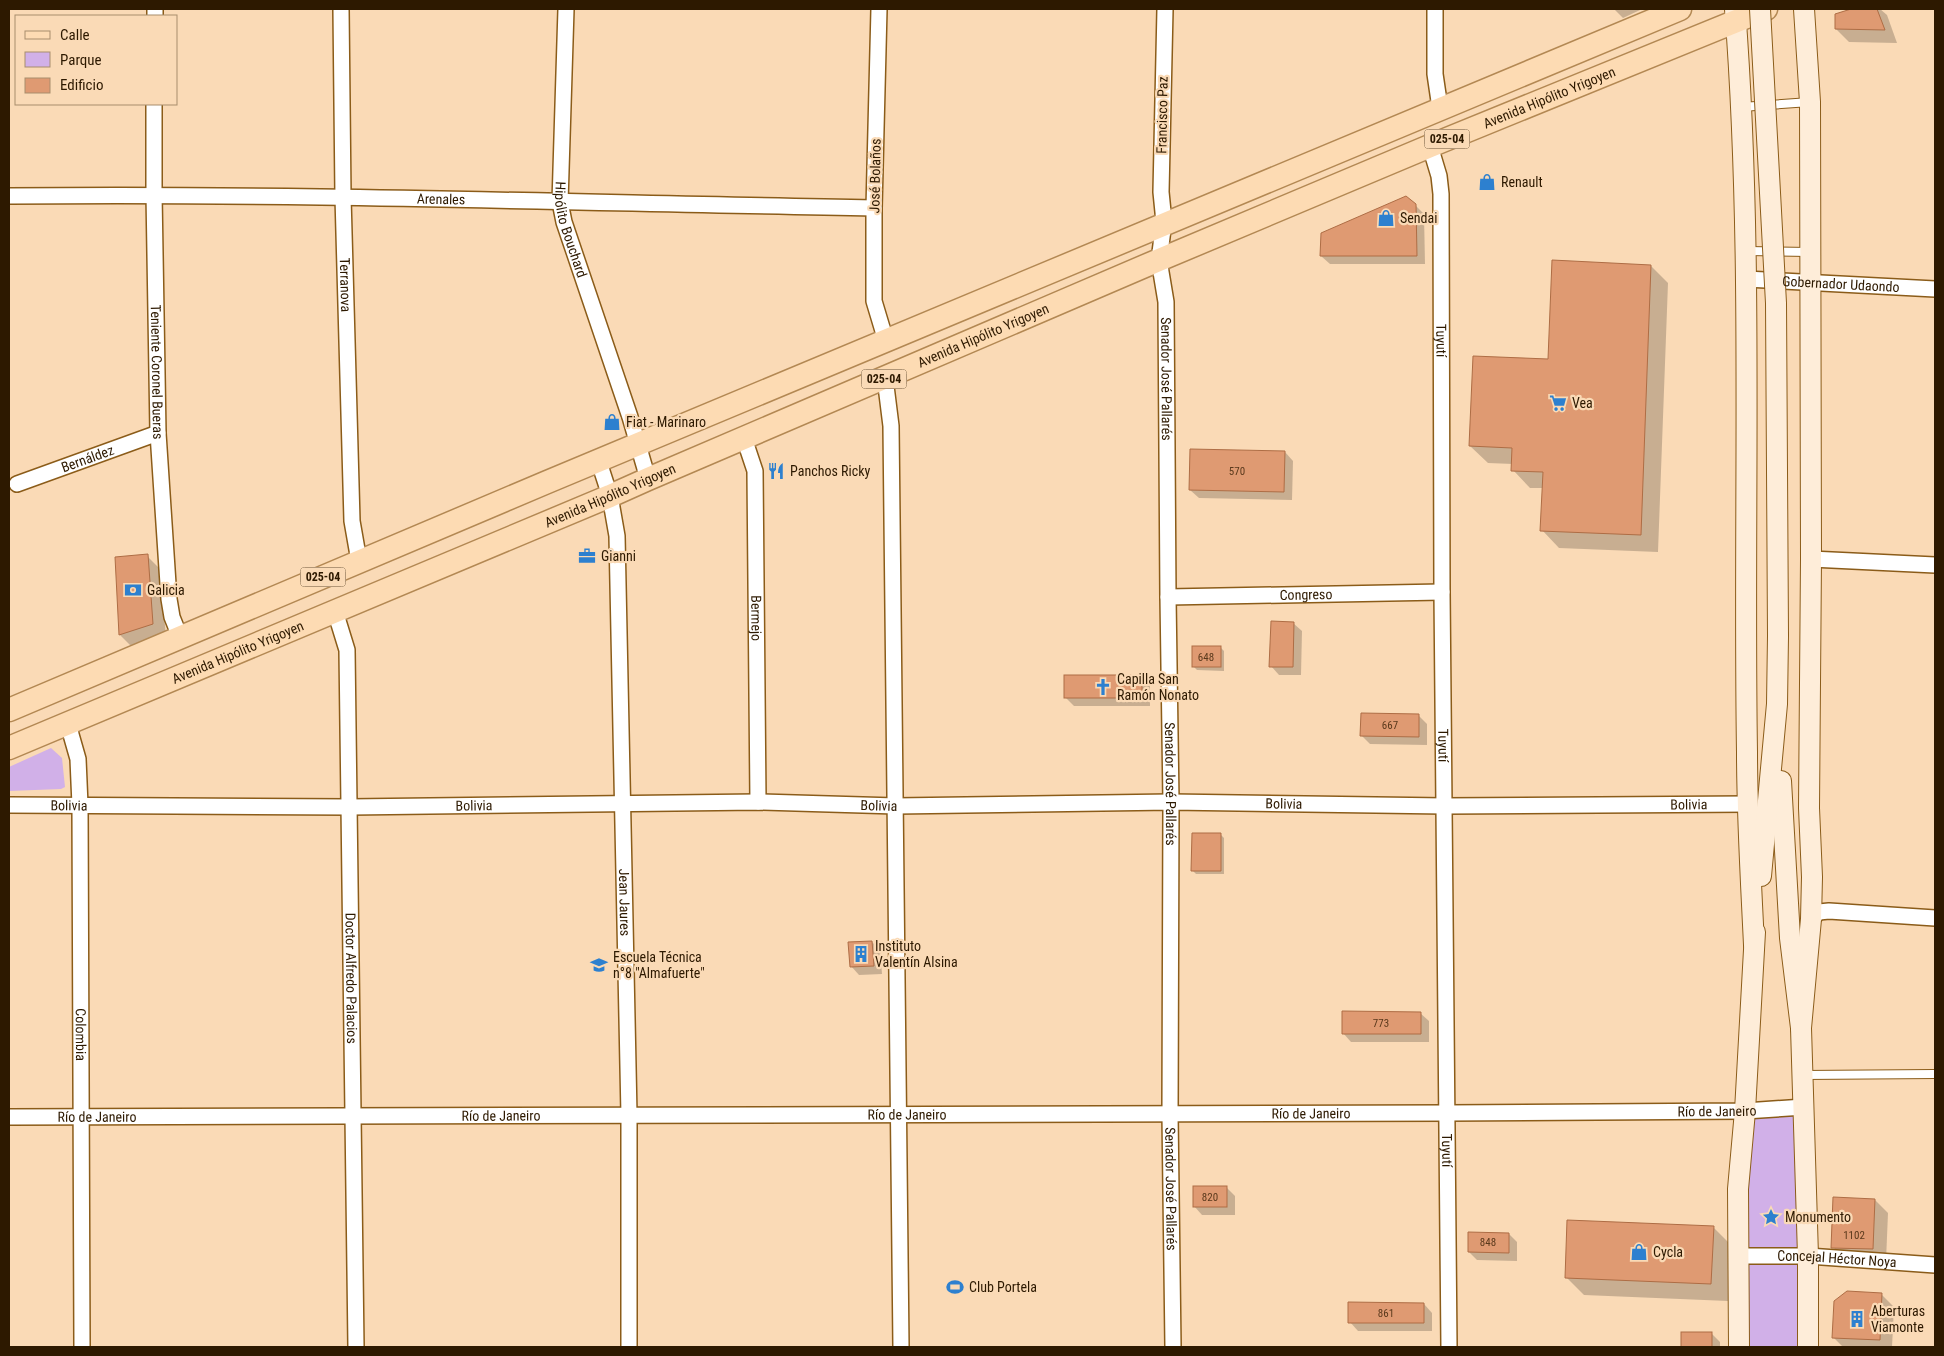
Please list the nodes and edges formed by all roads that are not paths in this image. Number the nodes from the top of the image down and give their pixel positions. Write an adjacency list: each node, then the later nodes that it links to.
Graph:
1 (341, 9): 18 (street, Terranova)
2 (566, 9): 19 (street, Hipólito Bouchard)
3 (879, 9): 20 (street, José Bolaños)
4 (1165, 9): 21 (street, Francisco Paz)
5 (1435, 9): 14 (street)
6 (1680, 9): 14 (main road, 025-04)
7 (1760, 9): 44 (main road, bridge)
8 (1766, 9): 10 (main road, Avenida Hipólito Yrigoyen / 025-04)
9 (1804, 9): 11 (main road)
10 (1735, 15): 13 (main road); 15 (main road, Avenida Hipólito Yrigoyen / 025-04)
11 (1810, 102): 13 (lane); 23 (main road)
12 (154, 105): 16 (street, Teniente Coronel Bueras)
13 (1742, 107): 22 (main road)
14 (1440, 108): 21 (main road, 025-04)
15 (1430, 146): 24 (main road, Avenida Hipólito Yrigoyen / 025-04); 40 (street, Tuyutí)
16 (154, 194): 17 (street, Arenales); 18 (street, Arenales); 30 (street, Teniente Coronel Bueras)
17 (9, 196)
18 (344, 197): 19 (street, Arenales); 38 (street, Terranova)
19 (560, 202): 20 (street, Arenales); 32 (street, Hipólito Bouchard)
20 (874, 208): 28 (street, José Bolaños)
21 (1164, 222): 24 (street, Senador José Pallarés); 28 (main road, 025-04)
22 (1746, 251): 23 (lane); 25 (main road)
23 (1811, 252): 26 (main road)
24 (1158, 260): 29 (main road, Avenida Hipólito Yrigoyen / 025-04); 41 (street, Senador José Pallarés)
25 (1746, 279): 26 (street, Gobernador Udaondo); 50 (main road)
26 (1810, 283): 27 (street, Gobernador Udaondo); 37 (main road)
27 (1935, 289)
28 (886, 341): 32 (main road, 025-04)
29 (885, 378): 31 (main road, Avenida Hipólito Yrigoyen / 025-04); 54 (street)
30 (158, 433): 35 (street, Bernáldez); 43 (street, Teniente Coronel Bueras)
31 (744, 438): 34 (main road, Avenida Hipólito Yrigoyen / 025-04); 48 (street, Bermejo)
32 (637, 443): 33 (main road, 025-04); 34 (street)
33 (598, 459): 36 (street, Jean Jaures); 38 (main road, 025-04)
34 (648, 479): 36 (main road, Avenida Hipólito Yrigoyen / 025-04)
35 (17, 484)
36 (610, 496): 42 (main road, Avenida Hipólito Yrigoyen / 025-04); 53 (street, Jean Jaures)
37 (1811, 559): 39 (street); 58 (main road)
38 (358, 561): 43 (main road, 025-04)
39 (1935, 565)
40 (1442, 592): 41 (street, Congreso); 55 (street, Tuyutí)
41 (1168, 597): 49 (street, Senador José Pallarés)
42 (335, 612): 46 (main road, Avenida Hipólito Yrigoyen / 025-04); 56 (street, Doctor Alfredo Palacios)
43 (180, 637): 45 (main road, 025-04)
44 (1777, 704): 59 (main road); 60 (main road)
45 (9, 710)
46 (68, 724): 47 (main road, Avenida Hipólito Yrigoyen / 025-04); 52 (street, Colombia)
47 (9, 748)
48 (758, 802): 53 (street, Bolivia); 54 (street, Bolivia)
49 (1171, 802): 54 (street, Bolivia); 55 (street, Bolivia); 66 (street, Senador José Pallarés)
50 (1748, 804): 55 (street, Bolivia); 59 (main road)
51 (9, 805): 52 (street, Bolivia)
52 (80, 805): 56 (street, Bolivia); 71 (street, Colombia)
53 (622, 805): 56 (street, Bolivia); 67 (street, Jean Jaures)
54 (896, 806): 68 (street)
55 (1445, 806): 65 (street, Tuyutí)
56 (350, 807): 69 (street, Doctor Alfredo Palacios)
57 (1935, 918): 58 (street)
58 (1811, 919): 60 (main road)
59 (1754, 945): 64 (main road)
60 (1801, 1028): 62 (main road)
61 (1935, 1074): 62 (lane)
62 (1803, 1075): 63 (main road)
63 (1804, 1107): 64 (street, Río de Janeiro); 73 (main road)
64 (1745, 1111): 65 (street, Río de Janeiro); 72 (main road)
65 (1448, 1113): 66 (street, Río de Janeiro); 80 (street, Tuyutí)
66 (1170, 1114): 68 (street, Río de Janeiro); 79 (street, Senador José Pallarés)
67 (629, 1115): 68 (street, Río de Janeiro); 69 (street, Río de Janeiro); 77 (street, Jean Jaures)
68 (900, 1115): 78 (street)
69 (352, 1116): 71 (street, Río de Janeiro); 76 (street, Doctor Alfredo Palacios)
70 (9, 1117): 71 (street, Río de Janeiro)
71 (81, 1117): 75 (street, Colombia)
72 (1739, 1256): 73 (street, Concejal Héctor Noya); 81 (main road)
73 (1808, 1256): 74 (street, Concejal Héctor Noya); 82 (main road)
74 (1935, 1265)
75 (82, 1347)
76 (356, 1347)
77 (629, 1347)
78 (901, 1347)
79 (1173, 1347)
80 (1449, 1347)
81 (1739, 1347)
82 (1808, 1347)

